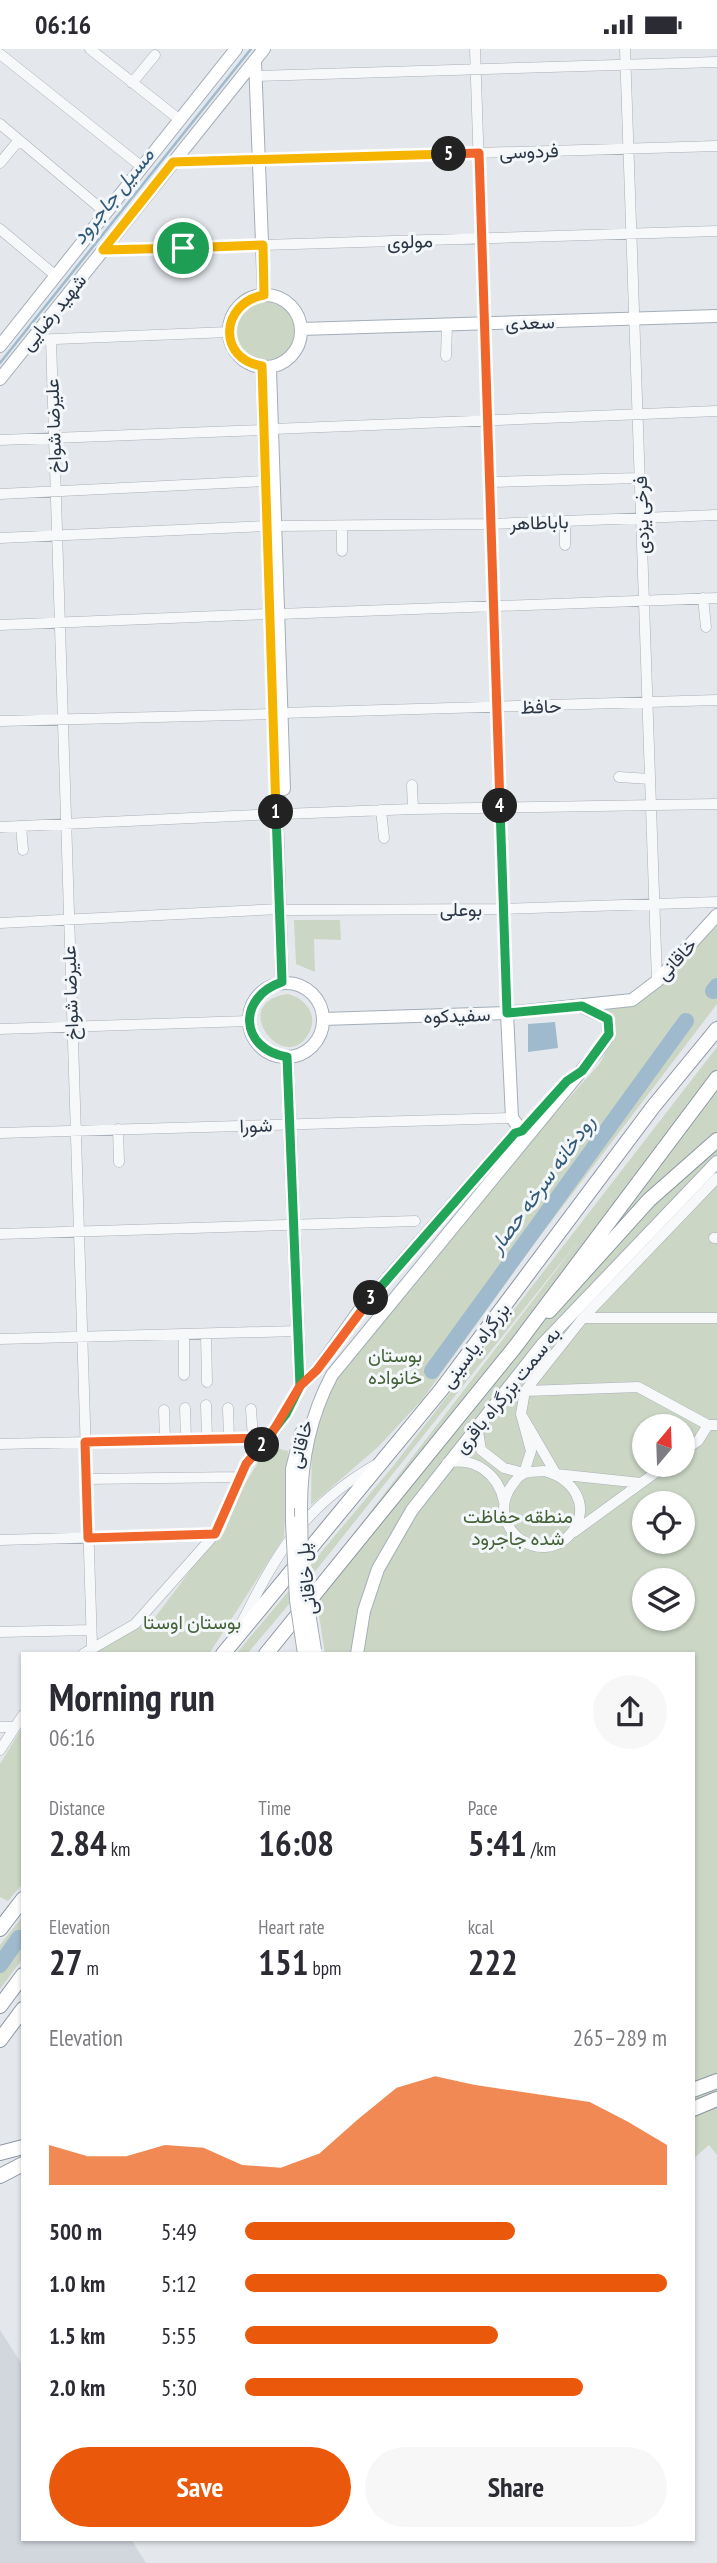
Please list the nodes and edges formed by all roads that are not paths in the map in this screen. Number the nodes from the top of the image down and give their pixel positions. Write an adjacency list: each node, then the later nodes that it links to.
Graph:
1 (90, 49): 13 (street)
2 (236, 49): 14 (main road, شهید رضایی)
3 (264, 49): 8 (main road, شهید رضایی)
4 (475, 49): 11 (street)
5 (625, 49): 10 (street, فرخی یزدی)
6 (0, 54): 23 (street)
7 (156, 55): 13 (street)
8 (256, 60): 12 (main road); 21 (main road, شهید رضایی)
9 (717, 62): 10 (street)
10 (625, 65): 11 (street); 18 (street, فرخی یزدی)
11 (476, 69): 12 (street); 19 (street)
12 (257, 76): 20 (main road)
13 (132, 83): 14 (street)
14 (180, 120): 23 (main road, شهید رضایی)
15 (0, 124): 16 (street)
16 (19, 140): 22 (street); 24 (street)
17 (717, 146): 18 (street, فردوسی)
18 (628, 148): 19 (street, فردوسی); 27 (street, فرخی یزدی)
19 (479, 153): 20 (street, فردوسی); 28 (street)
20 (260, 159): 21 (street, فردوسی); 29 (main road)
21 (173, 162): 30 (main road, شهید رضایی)
22 (0, 163)
23 (142, 167): 24 (main road, شهید رضایی)
24 (106, 213): 31 (main road, شهید رضایی)
25 (0, 229): 31 (street)
26 (717, 231): 27 (street, مولوی)
27 (631, 234): 28 (street, مولوی); 34 (street, فرخی یزدی)
28 (481, 239): 29 (street, مولوی); 35 (street)
29 (263, 245): 30 (street, مولوی); 32 (main road)
30 (103, 250): 41 (main road, شهید رضایی)
31 (56, 276): 38 (main road, شهید رضایی)
32 (264, 295): 37 (main road); 39 (main road)
33 (717, 316): 34 (main road, سعدی)
34 (634, 319): 35 (main road, سعدی); 47 (street, فرخی یزدی)
35 (484, 323): 36 (main road, سعدی); 48 (street)
36 (447, 325): 37 (main road, سعدی); 43 (street)
37 (301, 329): 44 (main road)
38 (4, 332): 42 (main road, شهید رضایی)
39 (229, 332): 40 (street); 44 (main road)
40 (51, 339): 41 (street); 50 (street, علیرضا شواخ)
41 (31, 340): 45 (main road, شهید رضایی)
42 (0, 346)
43 (446, 356)
44 (266, 366): 49 (main road)
45 (0, 380)
46 (717, 411): 47 (street)
47 (637, 415): 48 (street); 52 (street, فرخی یزدی)
48 (488, 421): 49 (street); 54 (street)
49 (268, 430): 50 (street); 53 (main road); 61 (main road)
50 (53, 439): 51 (street); 55 (street, علیرضا شواخ)
51 (0, 440)
52 (639, 478): 54 (street); 58 (street, فرخی یزدی)
53 (265, 481): 55 (street); 61 (main road)
54 (490, 482): 60 (street)
55 (55, 489): 56 (street); 63 (street, علیرضا شواخ)
56 (0, 494)
57 (717, 515): 58 (street, باباطاهر)
58 (641, 519): 59 (street, باباطاهر); 69 (street, فرخی یزدی)
59 (565, 521): 60 (street, باباطاهر); 65 (street)
60 (491, 524): 62 (street, باباطاهر); 70 (street)
61 (272, 526): 62 (street, باباطاهر); 63 (street, باباطاهر); 71 (main road)
62 (342, 526): 66 (street)
63 (56, 536): 64 (street, باباطاهر); 72 (street, علیرضا شواخ)
64 (0, 538)
65 (565, 545)
66 (342, 551)
67 (703, 598): 68 (street); 69 (street); 74 (street)
68 (717, 598)
69 (644, 600): 70 (street); 76 (street, فرخی یزدی)
70 (494, 606): 71 (street); 77 (street)
71 (274, 614): 72 (street); 78 (main road)
72 (60, 622): 73 (street); 79 (street, علیرضا شواخ)
73 (0, 625)
74 (706, 627)
75 (717, 700): 76 (street, حافظ)
76 (647, 702): 77 (street, حافظ); 82 (street, فرخی یزدی)
77 (497, 707): 78 (street, حافظ); 86 (street)
78 (277, 714): 79 (street, حافظ); 89 (main road)
79 (62, 719): 80 (street, حافظ); 90 (street, علیرضا شواخ)
80 (0, 720)
81 (619, 777): 82 (street)
82 (650, 779): 85 (street, فرخی یزدی)
83 (412, 785): 87 (street)
84 (717, 804): 85 (street)
85 (651, 806): 86 (street); 96 (street, فرخی یزدی)
86 (500, 807): 87 (street); 97 (street)
87 (413, 809): 88 (street)
88 (381, 810): 89 (street); 93 (street)
89 (280, 814): 90 (street); 98 (main road)
90 (64, 825): 91 (street); 100 (street, علیرضا شواخ)
91 (21, 826): 92 (street); 94 (street)
92 (0, 827)
93 (384, 838)
94 (23, 850)
95 (717, 902): 96 (street, بوعلی)
96 (654, 905): 97 (street, بوعلی); 102 (street, فرخی یزدی)
97 (504, 909): 98 (street, بوعلی); 106 (street)
98 (284, 910): 100 (street, بوعلی); 103 (main road)
99 (717, 915): 102 (main road, خاقانی)
100 (67, 921): 101 (street, بوعلی); 109 (street, علیرضا شواخ)
101 (0, 923)
102 (657, 981): 104 (main road, خاقانی)
103 (286, 982): 107 (main road); 108 (main road)
104 (632, 1000): 105 (main road, سفیدکوه)
105 (582, 1006): 106 (main road, سفیدکوه); 113 (main road)
106 (507, 1013): 107 (main road, سفیدکوه); 115 (main road)
107 (323, 1019): 112 (main road)
108 (249, 1021): 109 (street); 112 (main road)
109 (71, 1027): 110 (street); 118 (street, علیرضا شواخ)
110 (0, 1029)
111 (716, 1030): 158 (highway, بزرگراه یاسینی)
112 (287, 1057): 116 (main road)
113 (582, 1071): 119 (main road, خاقانی); 167 (main road, خاقانی)
114 (717, 1078): 136 (highway, بزرگراه یاسینی)
115 (512, 1118): 116 (street, شورا); 119 (main road)
116 (289, 1124): 117 (street, شورا); 126 (main road)
117 (118, 1129): 118 (street, شورا); 122 (street)
118 (74, 1131): 120 (street, شورا); 127 (street, علیرضا شواخ)
119 (522, 1131): 139 (main road); 168 (main road, خاقانی)
120 (0, 1133)
121 (717, 1140): 136 (highway)
122 (119, 1162)
123 (717, 1162): 147 (main road, به سمت بزرگراه باقری)
124 (717, 1178): 129 (street)
125 (415, 1221): 126 (street)
126 (293, 1226): 127 (street); 131 (main road)
127 (78, 1232): 128 (street); 134 (street, علیرضا شواخ)
128 (0, 1234)
129 (583, 1318): 130 (street); 140 (street)
130 (717, 1318)
131 (297, 1331): 133 (street); 139 (main road)
132 (184, 1334): 133 (street); 134 (street); 137 (street)
133 (206, 1334): 138 (street)
134 (81, 1337): 135 (street); 155 (street, علیرضا شواخ)
135 (0, 1339)
136 (514, 1347): 178 (highway, بزرگراه یاسینی)
137 (184, 1375)
138 (206, 1382)
139 (300, 1386): 150 (street)
140 (525, 1391): 146 (street); 148 (street)
141 (206, 1405): 151 (street)
142 (185, 1408): 154 (street)
143 (228, 1408): 152 (street)
144 (251, 1409): 149 (street)
145 (164, 1410): 153 (street)
146 (521, 1414): 160 (street); 161 (street)
147 (477, 1425): 159 (main road, به سمت بزرگراه باقری); 160 (street)
148 (713, 1425): 156 (street)
149 (253, 1438): 150 (street); 152 (street)
150 (269, 1438): 162 (street)
151 (206, 1439): 152 (street); 154 (street)
152 (229, 1439)
153 (165, 1440): 154 (street); 155 (street)
154 (186, 1440)
155 (85, 1442): 157 (street); 164 (street, علیرضا شواخ)
156 (695, 1443)
157 (0, 1444)
158 (388, 1457): 176 (highway, بزرگراه یاسینی); 176 (street)
159 (447, 1464): 166 (street); 181 (main road, به سمت بزرگراه باقری)
160 (524, 1473): 161 (street); 166 (street)
161 (556, 1474): 165 (street); 170 (street)
162 (241, 1477): 164 (street); 169 (street)
163 (649, 1477): 165 (street)
164 (86, 1479): 171 (street, علیرضا شواخ)
165 (641, 1483): 170 (street)
166 (505, 1505): 170 (street)
167 (301, 1508): 179 (main road, پل خاقانی, bridge)
168 (292, 1522): 180 (main road, پل خاقانی, bridge)
169 (215, 1534): 171 (street); 175 (street)
170 (570, 1534)
171 (88, 1538): 172 (street); 173 (street, علیرضا شواخ)
172 (0, 1540)
173 (91, 1630): 174 (street); 175 (street, علیرضا شواخ)
174 (0, 1632)
175 (92, 1646): 177 (street)
176 (226, 1650)
177 (85, 1652)
178 (268, 1652)
179 (312, 1652)
180 (312, 1652)
181 (357, 1652)
182 (21, 1718): 184 (street)
183 (0, 1727): 184 (street)
184 (15, 1727): 185 (street)
185 (0, 1750)
186 (21, 1902): 187 (highway)
187 (0, 1929)
188 (21, 1978): 189 (highway)
189 (0, 2006)
190 (21, 2011): 191 (highway)
191 (0, 2041)
192 (717, 2081): 193 (highway)
193 (695, 2090)
194 (717, 2099): 195 (highway)
195 (695, 2108)
196 (21, 2148): 197 (highway)
197 (0, 2153)
198 (21, 2165): 199 (highway)
199 (0, 2176)

